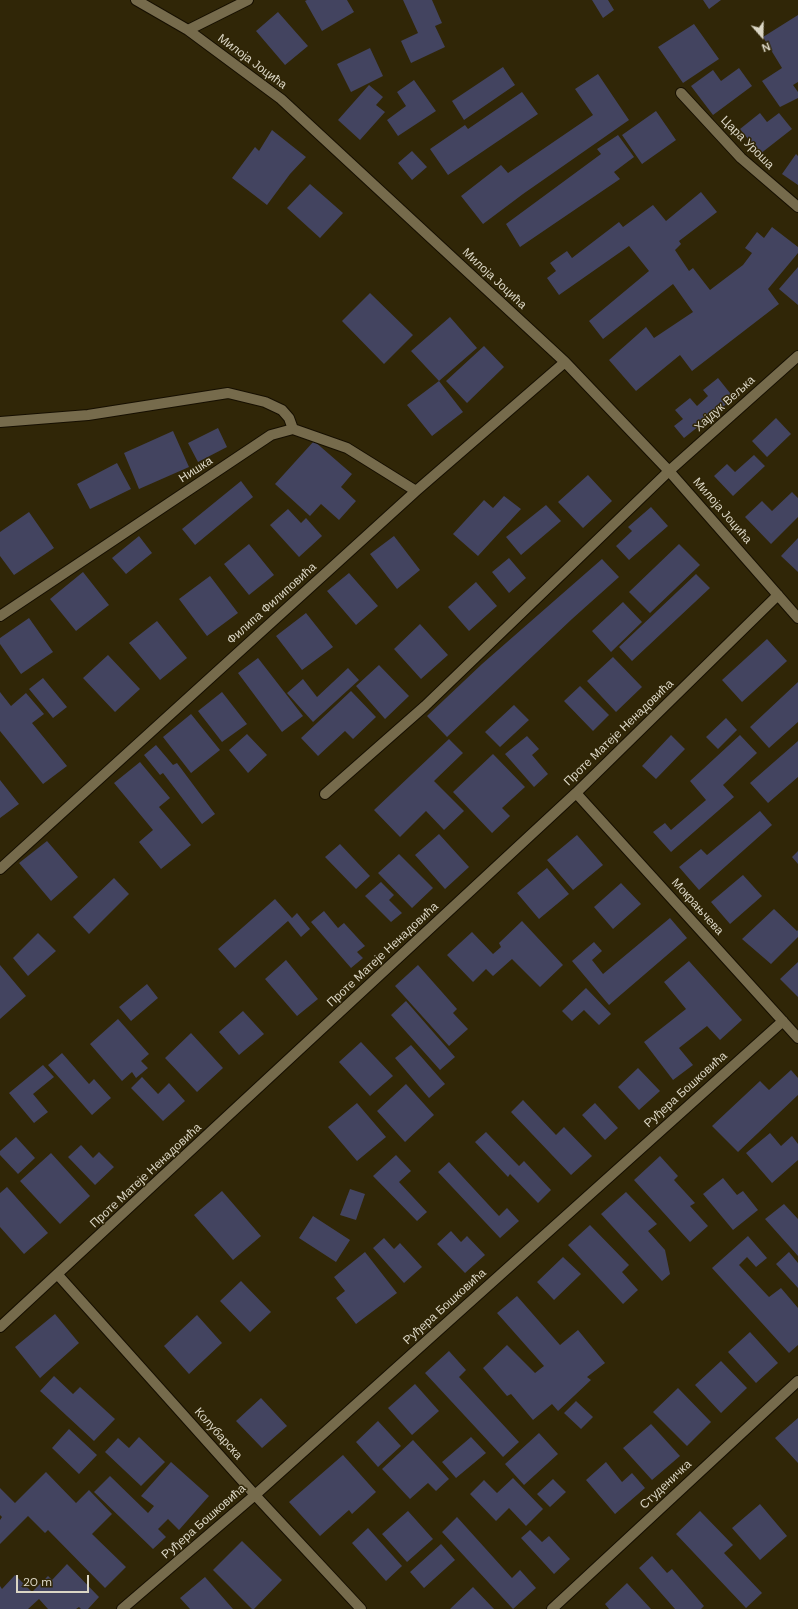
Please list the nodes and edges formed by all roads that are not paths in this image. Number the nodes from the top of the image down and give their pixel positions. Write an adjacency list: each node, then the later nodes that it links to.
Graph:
1 (136, 0): 3 (street, Милоја Јоцића)
2 (248, 0): 3 (street)
3 (188, 30): 7 (street, Милоја Јоцића)
4 (681, 93): 5 (street, Цара Уроша)
5 (798, 207)
6 (798, 356): 10 (street, Хајдук Вељка)
7 (565, 362): 10 (street, Милоја Јоцића); 11 (street, Филипа Филиповића)
8 (0, 422): 9 (street)
9 (293, 429): 11 (street); 13 (street, Нишка)
10 (669, 471): 12 (street, Милоја Јоцића); 16 (street, Хајдук Вељка)
11 (416, 492): 17 (street, Филипа Филиповића)
12 (778, 595): 14 (street, Милоја Јоцића); 15 (street, Проте Матеје Ненадовића)
13 (0, 616)
14 (798, 618)
15 (576, 793): 18 (street, Мокрањчева); 20 (street, Проте Матеје Ненадовића)
16 (325, 794)
17 (0, 869)
18 (783, 1021): 19 (street, Мокрањчева); 23 (street, Руђера Бошковића)
19 (798, 1038)
20 (58, 1275): 21 (street, Проте Матеје Ненадовића); 23 (street, Колубарска)
21 (0, 1327)
22 (798, 1381): 26 (street, Студеничка)
23 (255, 1495): 24 (street, Руђера Бошковића); 25 (street, Колубарска)
24 (122, 1609)
25 (361, 1609)
26 (552, 1609)

